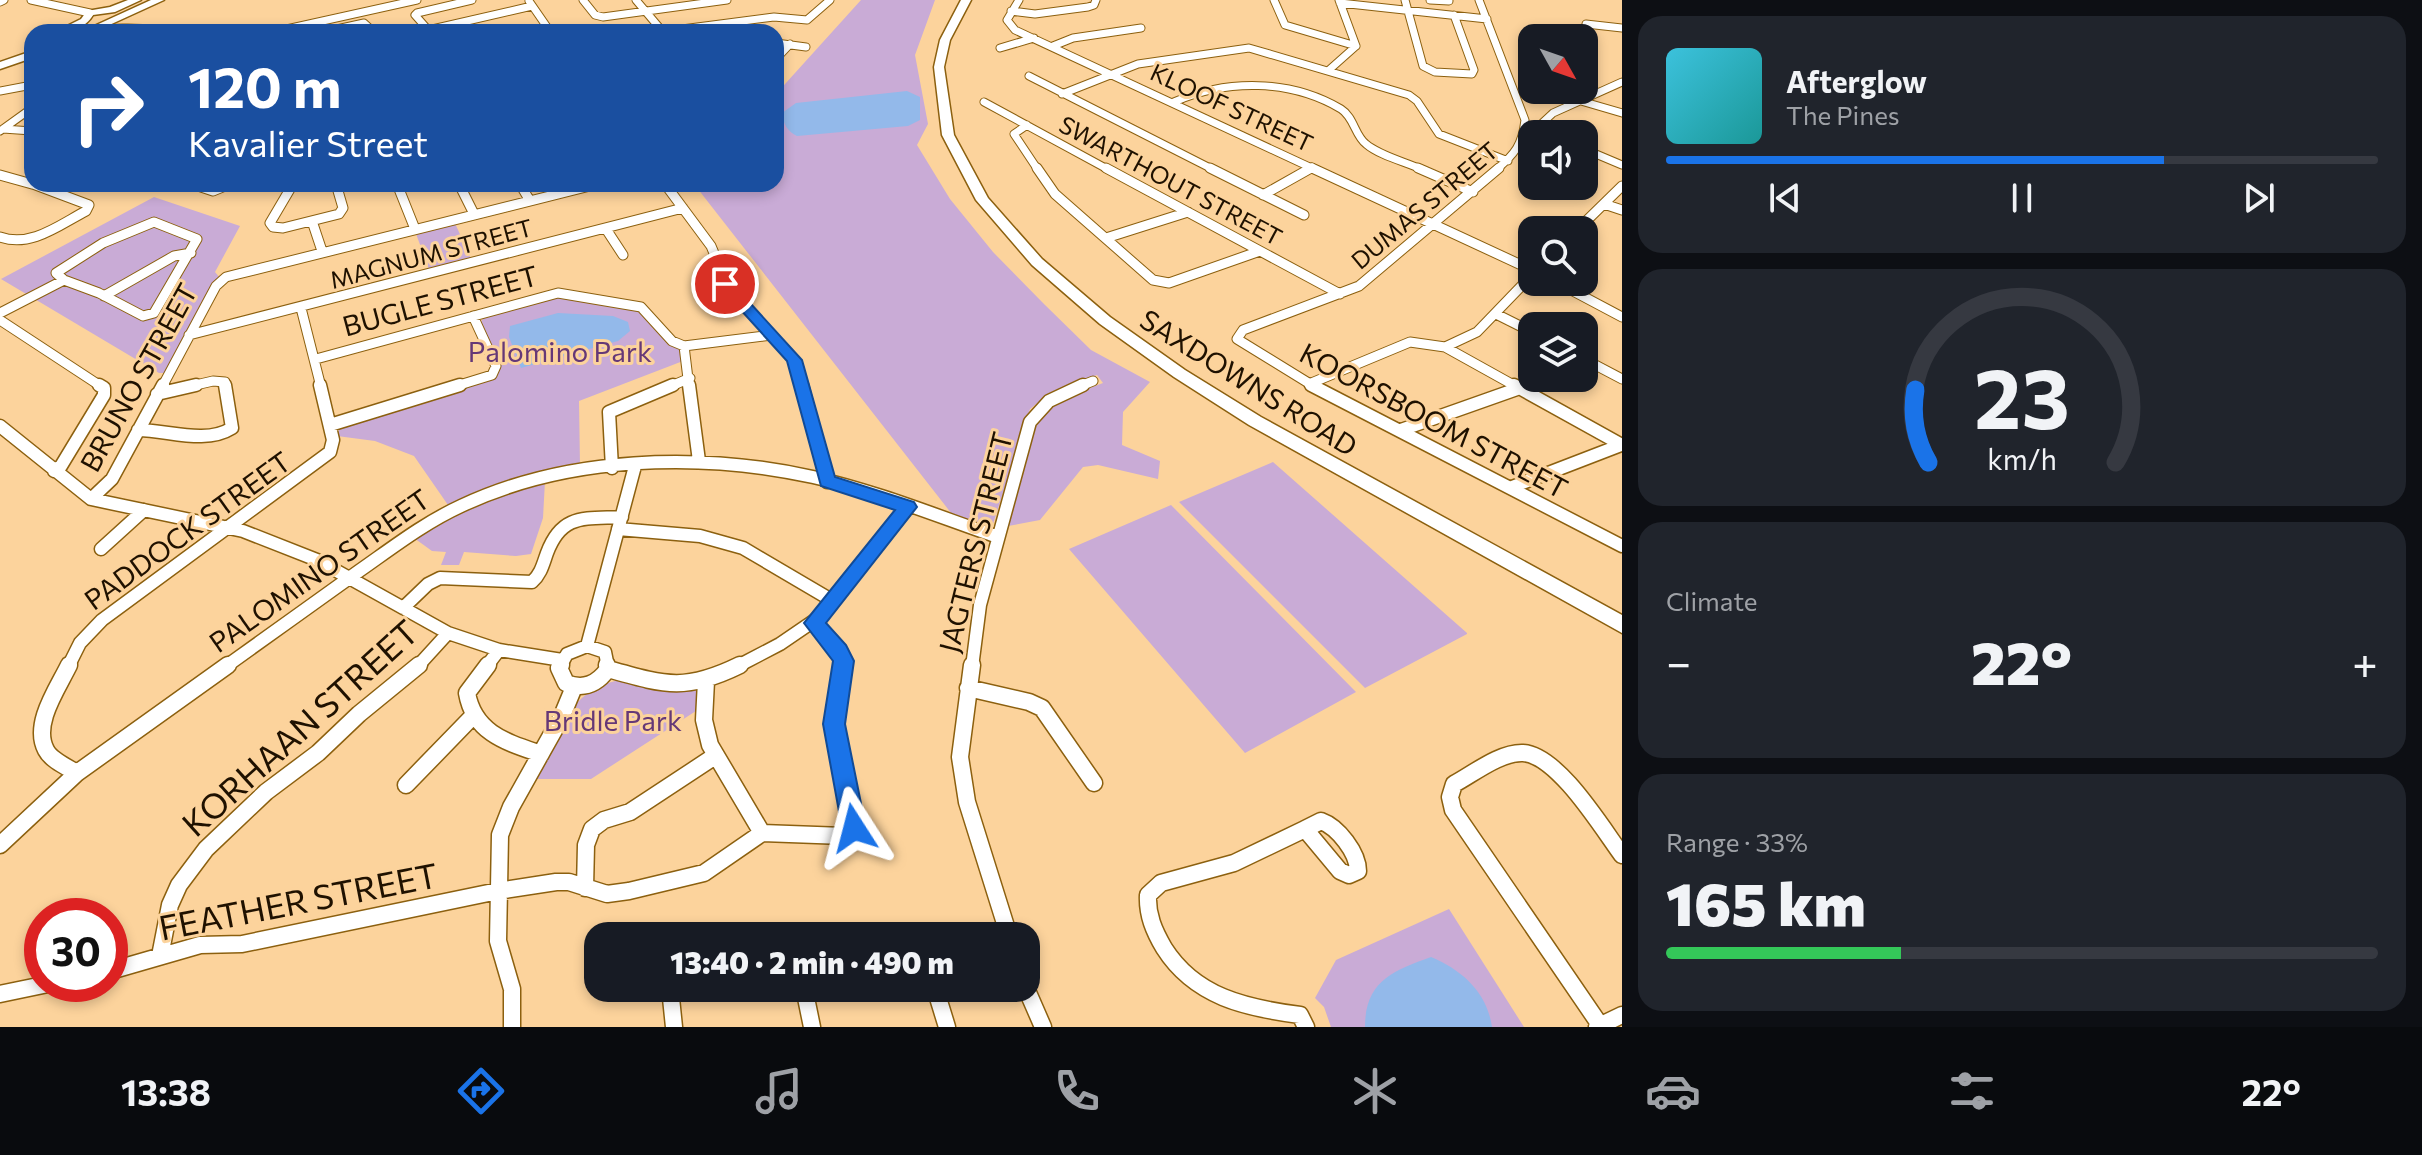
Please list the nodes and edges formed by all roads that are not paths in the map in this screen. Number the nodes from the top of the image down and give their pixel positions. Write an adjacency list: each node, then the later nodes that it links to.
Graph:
1 (31, 0): 23 (street)
2 (159, 0): 17 (street)
3 (417, 0): 30 (street)
4 (472, 0): 31 (street)
5 (583, 0): 20 (street)
6 (636, 0): 20 (street)
7 (727, 0): 20 (street)
8 (829, 0): 35 (street)
9 (966, 0): 159 (street, SAXDOWNS ROAD)
10 (1019, 0): 22 (street)
11 (1096, 0): 22 (street)
12 (1274, 0): 43 (street)
13 (1405, 0): 21 (street)
14 (1430, 0): 16 (street)
15 (1479, 0): 25 (street)
16 (1449, 1)
17 (139, 2): 23 (street); 27 (street); 28 (street); 29 (street)
18 (1340, 2): 21 (street); 43 (street)
19 (530, 3): 32 (street); 33 (street)
20 (645, 10): 34 (street)
21 (1408, 10): 24 (street); 24 (street)
22 (1011, 11): 39 (street, KLOOF STREET)
23 (90, 13): 26 (street)
24 (1454, 15): 25 (street)
25 (1487, 19): 63 (street)
26 (79, 24)
27 (83, 24)
28 (101, 24)
29 (132, 24)
30 (305, 24)
31 (423, 24)
32 (454, 24)
33 (545, 24)
34 (655, 24)
35 (723, 24)
36 (1598, 25): 38 (street)
37 (1141, 28): 42 (street)
38 (1622, 28)
39 (1034, 38): 42 (street, KLOOF STREET); 46 (street)
40 (784, 44): 41 (street)
41 (790, 44): 44 (street); 47 (street)
42 (1053, 46): 52 (street, KLOOF STREET)
43 (1356, 46): 51 (street)
44 (806, 47)
45 (24, 48): 48 (street)
46 (1000, 48)
47 (784, 50)
48 (0, 57)
49 (24, 57): 50 (street)
50 (0, 66)
51 (1329, 70): 52 (street); 74 (street)
52 (1113, 73): 58 (street); 60 (street, KLOOF STREET)
53 (1029, 76): 58 (street)
54 (1622, 82): 57 (street)
55 (24, 86): 56 (street)
56 (0, 91)
57 (1598, 93)
58 (1062, 94): 91 (street)
59 (984, 102): 69 (street, SWARTHOUT STREET)
60 (1174, 102): 76 (street, KLOOF STREET); 90 (street)
61 (1574, 104): 64 (street)
62 (1591, 104): 65 (street)
63 (1522, 109): 64 (street); 67 (street)
64 (1553, 113): 68 (street)
65 (1622, 113)
66 (24, 114): 70 (street)
67 (1523, 120)
68 (1547, 120)
69 (1027, 125): 96 (street, SWARTHOUT STREET); 105 (street)
70 (1, 130): 71 (street)
71 (24, 131)
72 (1518, 147): 74 (street, DUMAS STREET)
73 (1598, 155): 75 (street)
74 (1508, 161): 90 (street, DUMAS STREET)
75 (1622, 165)
76 (1312, 167): 91 (street); 101 (street, KLOOF STREET)
77 (0, 175): 78 (street)
78 (14, 179): 79 (street); 80 (street)
79 (24, 182)
80 (4, 186)
81 (1622, 186): 93 (street)
82 (54, 192): 104 (street)
83 (289, 192): 100 (street)
84 (338, 192): 100 (street)
85 (400, 192): 102 (street)
86 (463, 192): 97 (street)
87 (525, 192): 92 (street)
88 (562, 192): 92 (street, BRUNO STREET)
89 (671, 192): 94 (street)
90 (1473, 192): 101 (street, DUMAS STREET)
91 (1263, 195): 98 (street)
92 (530, 201): 97 (street, BRUNO STREET)
93 (1604, 204): 95 (street); 99 (street)
94 (683, 208): 103 (street, MAGNUM STREET); 125 (street)
95 (1622, 210)
96 (1188, 212): 105 (street); 107 (street, SWARTHOUT STREET)
97 (474, 214): 102 (street, BRUNO STREET)
98 (1304, 215)
99 (1592, 216)
100 (312, 221): 106 (street)
101 (1435, 223): 110 (street, KLOOF STREET); 113 (street, DUMAS STREET)
102 (415, 229): 106 (street, BRUNO STREET)
103 (606, 229): 109 (street); 116 (street, MAGNUM STREET)
104 (0, 237)
105 (1106, 238): 107 (street)
106 (322, 251): 124 (street, BRUNO STREET)
107 (1260, 251): 113 (street, SWARTHOUT STREET)
108 (191, 253): 111 (street); 114 (street); 114 (street)
109 (623, 255)
110 (1518, 265)
111 (64, 280): 114 (street); 117 (street)
112 (1518, 288): 118 (street)
113 (1340, 294): 123 (street, DUMAS STREET)
114 (104, 296)
115 (1582, 296): 120 (street)
116 (301, 308): 124 (street, MAGNUM STREET); 128 (street, PADDOCK STREET)
117 (0, 313)
118 (1496, 314): 122 (street); 127 (street)
119 (473, 316): 126 (street, BUGLE STREET); 128 (street, BUGLE STREET); 136 (street)
120 (1622, 317)
121 (0, 320): 144 (street)
122 (1518, 325)
123 (1243, 330): 133 (street, KOORSBOOM STREET)
124 (189, 335): 135 (street, BRUNO STREET)
125 (772, 335): 126 (street); 145 (street)
126 (684, 346): 130 (street)
127 (1445, 347): 133 (street); 134 (street)
128 (316, 359): 136 (street, PADDOCK STREET)
129 (1598, 366): 131 (street)
130 (690, 378): 141 (street); 143 (street)
131 (1622, 379)
132 (1093, 381): 152 (street, JAGTERS STREET)
133 (1309, 384): 139 (street, KOORSBOOM STREET)
134 (1517, 389): 139 (street); 140 (street)
135 (157, 394): 138 (street, BRUNO STREET); 138 (street)
136 (330, 425): 151 (street, PADDOCK STREET)
137 (0, 426): 144 (street)
138 (138, 430): 147 (street, BRUNO STREET)
139 (1401, 430): 146 (street, KOORSBOOM STREET)
140 (1622, 445): 146 (street)
141 (699, 461): 142 (street, PALOMINO STREET); 145 (street, PALOMINO STREET)
142 (635, 466): 143 (street, PALOMINO STREET); 150 (street)
143 (612, 468): 155 (street, PALOMINO STREET)
144 (54, 471): 147 (street)
145 (827, 482): 148 (street, PALOMINO STREET)
146 (1512, 487): 153 (street, KOORSBOOM STREET)
147 (91, 499): 149 (street)
148 (908, 507): 152 (street, PALOMINO STREET); 156 (street)
149 (144, 510): 151 (street); 154 (street)
150 (620, 523): 156 (street); 157 (street); 161 (street)
151 (226, 526): 155 (street); 171 (street, PADDOCK STREET)
152 (998, 537): 167 (street, JAGTERS STREET)
153 (1622, 546)
154 (101, 549)
155 (349, 578): 157 (street); 171 (street, PALOMINO STREET)
156 (833, 601): 158 (street)
157 (403, 608): 160 (street)
158 (814, 623): 165 (street); 175 (street)
159 (1622, 625)
160 (448, 633): 162 (street); 181 (street, KORHAAN STREET)
161 (587, 646): 163 (street); 164 (street)
162 (499, 650): 163 (street); 168 (street)
163 (562, 660): 166 (street)
164 (608, 669): 165 (street); 166 (street)
165 (706, 681): 170 (street)
166 (574, 687): 169 (street)
167 (968, 688): 172 (street); 180 (street, JAGTERS STREET)
168 (473, 716): 169 (street); 173 (street)
169 (541, 754): 179 (street)
170 (715, 756): 175 (street); 178 (street)
171 (77, 773): 176 (street, PALOMINO STREET)
172 (1094, 783)
173 (406, 785)
174 (1305, 829): 190 (street)
175 (762, 833): 178 (street, FEATHER STREET)
176 (0, 845)
177 (1622, 855): 191 (street)
178 (585, 888): 179 (street, FEATHER STREET)
179 (498, 891): 181 (street, FEATHER STREET); 192 (street)
180 (1005, 922)
181 (160, 956): 182 (street, FEATHER STREET)
182 (128, 966)
183 (24, 989): 184 (street)
184 (0, 994)
185 (671, 1002): 193 (street)
186 (807, 1002): 194 (street)
187 (939, 1002): 195 (street)
188 (1032, 1002): 196 (street)
189 (1622, 1015): 191 (street)
190 (1303, 1021)
191 (1599, 1026)
192 (512, 1027)
193 (674, 1027)
194 (812, 1027)
195 (947, 1027)
196 (1043, 1027)

